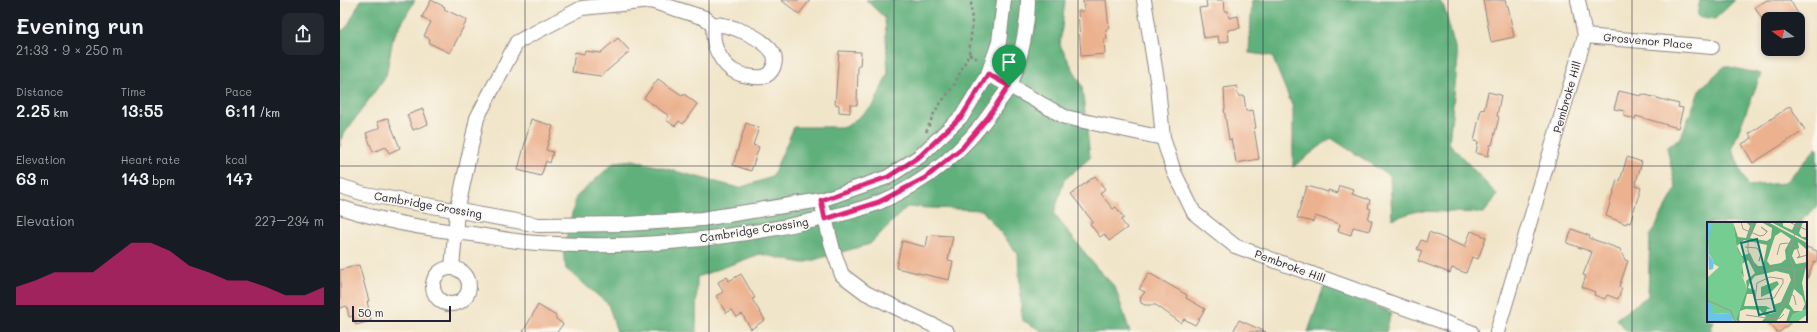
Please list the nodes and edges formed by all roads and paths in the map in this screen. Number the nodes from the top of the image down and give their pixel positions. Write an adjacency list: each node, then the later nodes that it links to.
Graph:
1 (971, 0): 12 (path)
2 (1004, 0): 9 (street, Cambridge Crossing)
3 (1028, 0): 10 (street, Cambridge Crossing)
4 (1144, 0): 11 (street, Pembroke Hill)
5 (1578, 0): 7 (street, Pembroke Hill)
6 (712, 24): 6 (street); 16 (street)
7 (1585, 36): 8 (street, Grosvenor Place); 22 (street, Pembroke Hill)
8 (1712, 47)
9 (988, 74): 10 (street); 14 (street, Cambridge Crossing)
10 (1009, 86): 11 (street); 17 (street, Cambridge Crossing)
11 (1163, 138): 21 (street, Pembroke Hill)
12 (923, 139)
13 (340, 186): 16 (street, Cambridge Crossing)
14 (821, 200): 16 (street, Cambridge Crossing); 17 (street)
15 (340, 207): 18 (street, Cambridge Crossing)
16 (457, 212): 18 (street)
17 (825, 219): 18 (street, Cambridge Crossing); 20 (street)
18 (455, 233): 19 (street)
19 (452, 268)
20 (947, 332)
21 (1471, 332)
22 (1497, 332)

